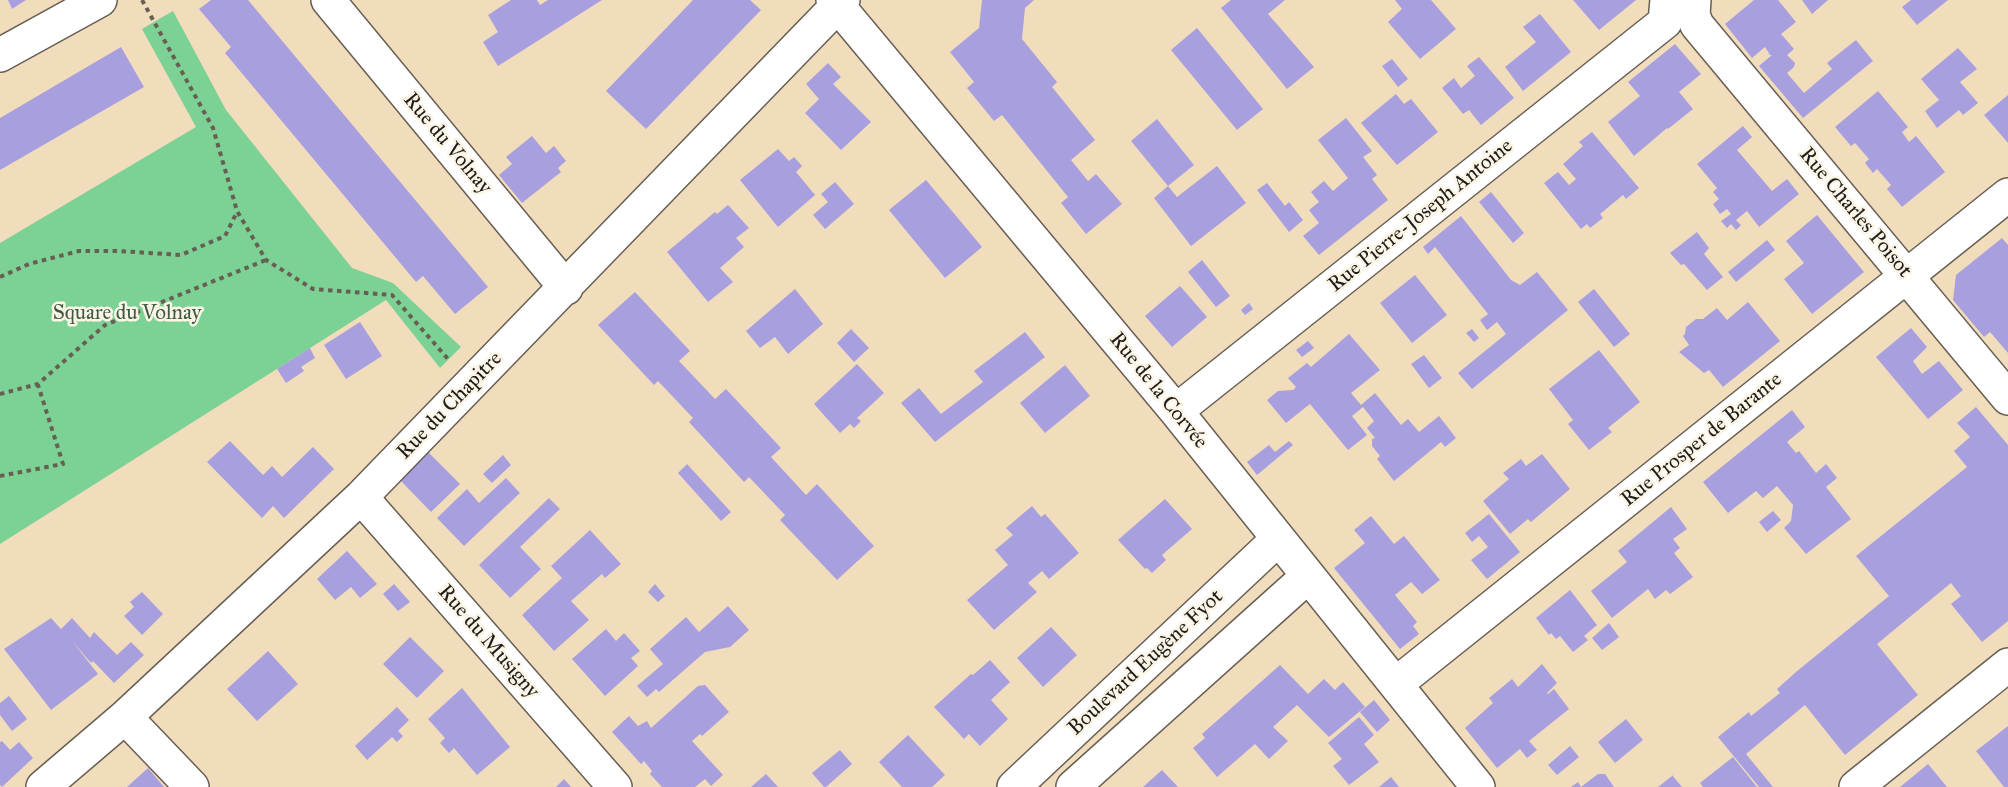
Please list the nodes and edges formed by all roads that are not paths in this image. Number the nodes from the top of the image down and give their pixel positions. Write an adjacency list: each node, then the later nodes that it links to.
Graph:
1 (100, 0): 6 (street)
2 (328, 0): 9 (street, Rue du Volnay)
3 (838, 2): 9 (street, Rue du Chapitre); 11 (street, Rue de la Corvée)
4 (1666, 11): 11 (street, Rue Pierre-Joseph Antoine)
5 (1698, 14): 8 (street, Rue Charles Poisot)
6 (0, 56)
7 (2008, 195): 8 (street, Rue Prosper de Barante)
8 (1908, 276): 10 (street, Rue Charles Poisot); 16 (street, Rue Prosper de Barante)
9 (566, 288): 12 (street, Rue du Chapitre)
10 (2008, 398)
11 (1176, 411): 13 (street, Rue de la Corvée)
12 (361, 497): 17 (street, Rue du Chapitre); 20 (street, Rue du Musigny)
13 (1278, 539): 14 (street, Rue de la Corvée); 21 (street, Boulevard Eugène Fyot)
14 (1307, 576): 16 (street, Rue de la Corvée); 22 (street, Boulevard Eugène Fyot)
15 (2008, 665): 24 (street)
16 (1396, 684): 23 (street, Rue de la Corvée)
17 (125, 717): 18 (street, Rue du Chapitre); 19 (street)
18 (43, 787)
19 (192, 787)
20 (615, 787)
21 (1014, 787)
22 (1073, 787)
23 (1478, 787)
24 (1856, 787)

